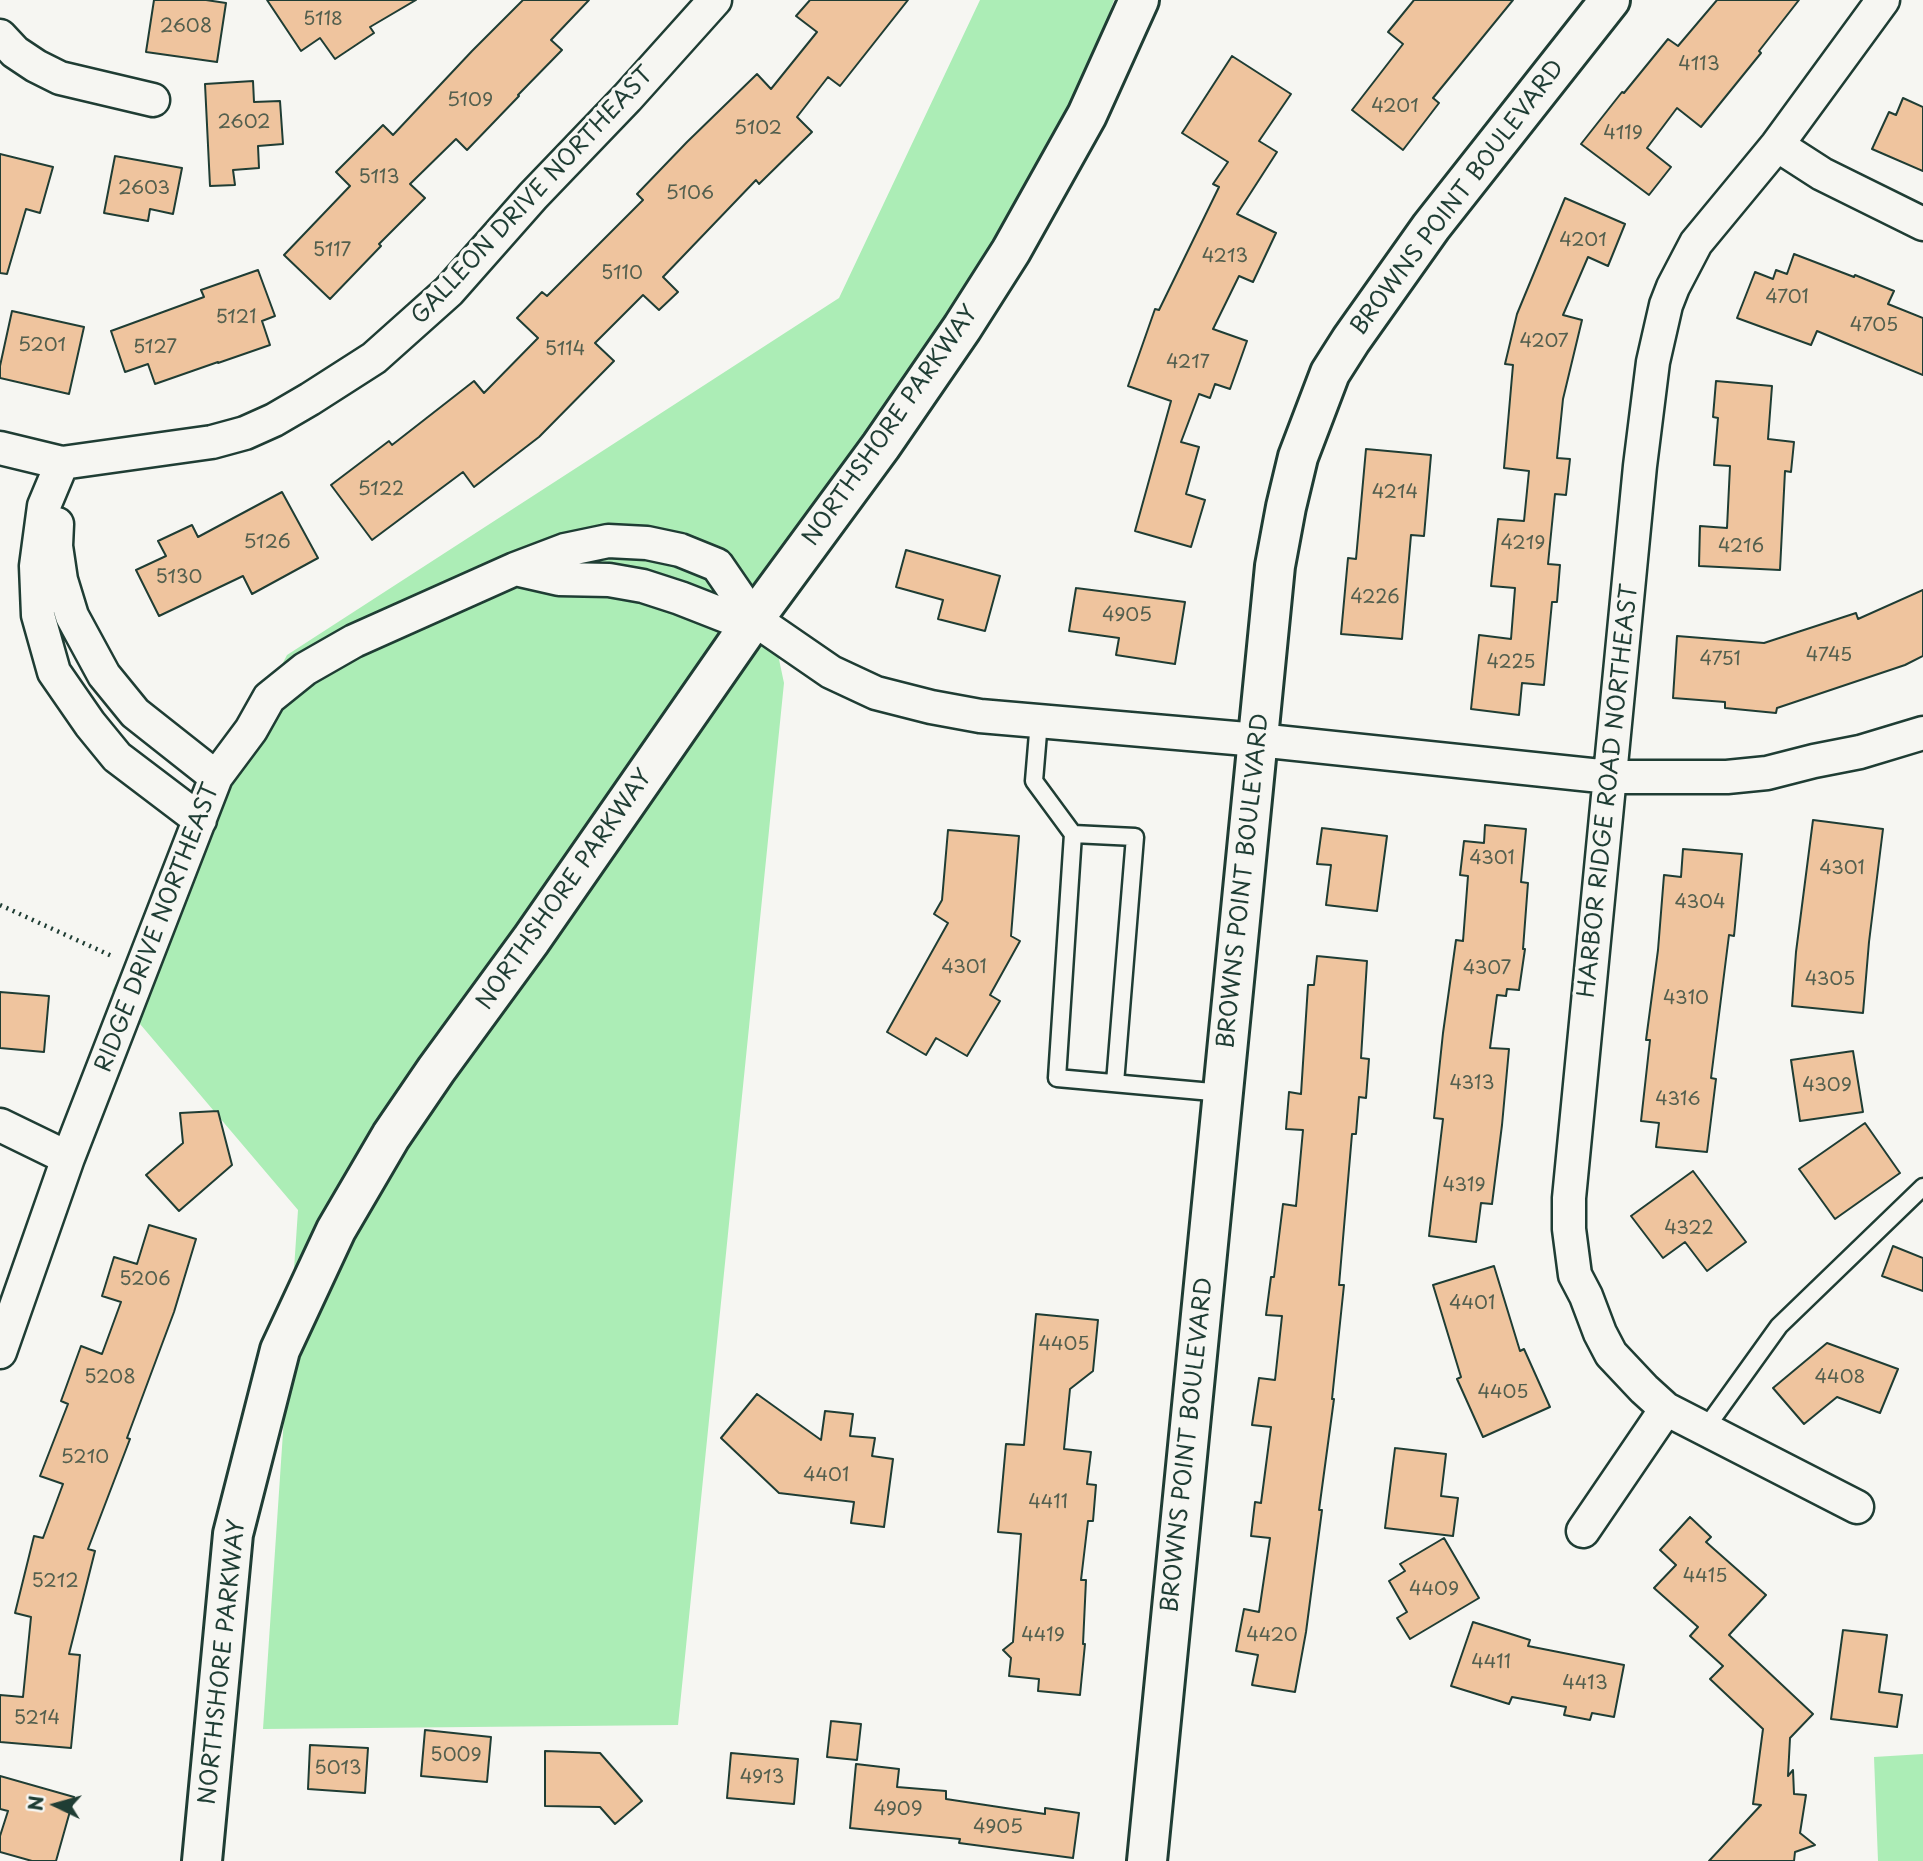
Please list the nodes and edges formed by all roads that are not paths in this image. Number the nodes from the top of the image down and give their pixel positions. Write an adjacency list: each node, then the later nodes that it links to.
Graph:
1 (715, 0): 10 (street, GALLEON DRIVE NORTHEAST)
2 (1139, 0): 12 (street, NORTHSHORE PARKWAY)
3 (1610, 0): 15 (street, BROWNS POINT BOULEVARD)
4 (1883, 0): 7 (street, HARBOR RIDGE ROAD NORTHEAST)
5 (0, 36): 6 (street)
6 (153, 100)
7 (1777, 145): 8 (street); 17 (street, HARBOR RIDGE ROAD NORTHEAST)
8 (1923, 224)
9 (0, 448): 10 (street)
10 (62, 463): 16 (street); 18 (street)
11 (515, 569): 12 (street, RIDGE DRIVE NORTHEAST); 12 (street, RIDGE DRIVE NORTHEAST); 16 (street, RIDGE DRIVE NORTHEAST)
12 (754, 619): 13 (street, RIDGE DRIVE NORTHEAST); 30 (street, NORTHSHORE PARKWAY)
13 (1039, 721): 15 (street, RIDGE DRIVE NORTHEAST); 19 (lane)
14 (1923, 733): 17 (street, RIDGE DRIVE NORTHEAST)
15 (1258, 740): 17 (street, RIDGE DRIVE NORTHEAST); 21 (street, BROWNS POINT BOULEVARD)
16 (216, 777): 18 (street, RIDGE DRIVE NORTHEAST)
17 (1610, 777): 26 (street, HARBOR RIDGE ROAD NORTHEAST)
18 (200, 820): 23 (street, RIDGE DRIVE NORTHEAST)
19 (1073, 834): 20 (lane); 20 (lane)
20 (1115, 1083): 21 (lane)
21 (1223, 1093): 31 (street, BROWNS POINT BOULEVARD)
22 (0, 1125): 23 (street)
23 (68, 1158): 25 (street, RIDGE DRIVE NORTHEAST)
24 (1923, 1187): 27 (lane)
25 (0, 1352)
26 (1666, 1409): 27 (street, HARBOR RIDGE ROAD NORTHEAST); 29 (street)
27 (1705, 1429): 28 (street, HARBOR RIDGE ROAD NORTHEAST)
28 (1857, 1507)
29 (1583, 1531)
30 (202, 1861)
31 (1147, 1861)

